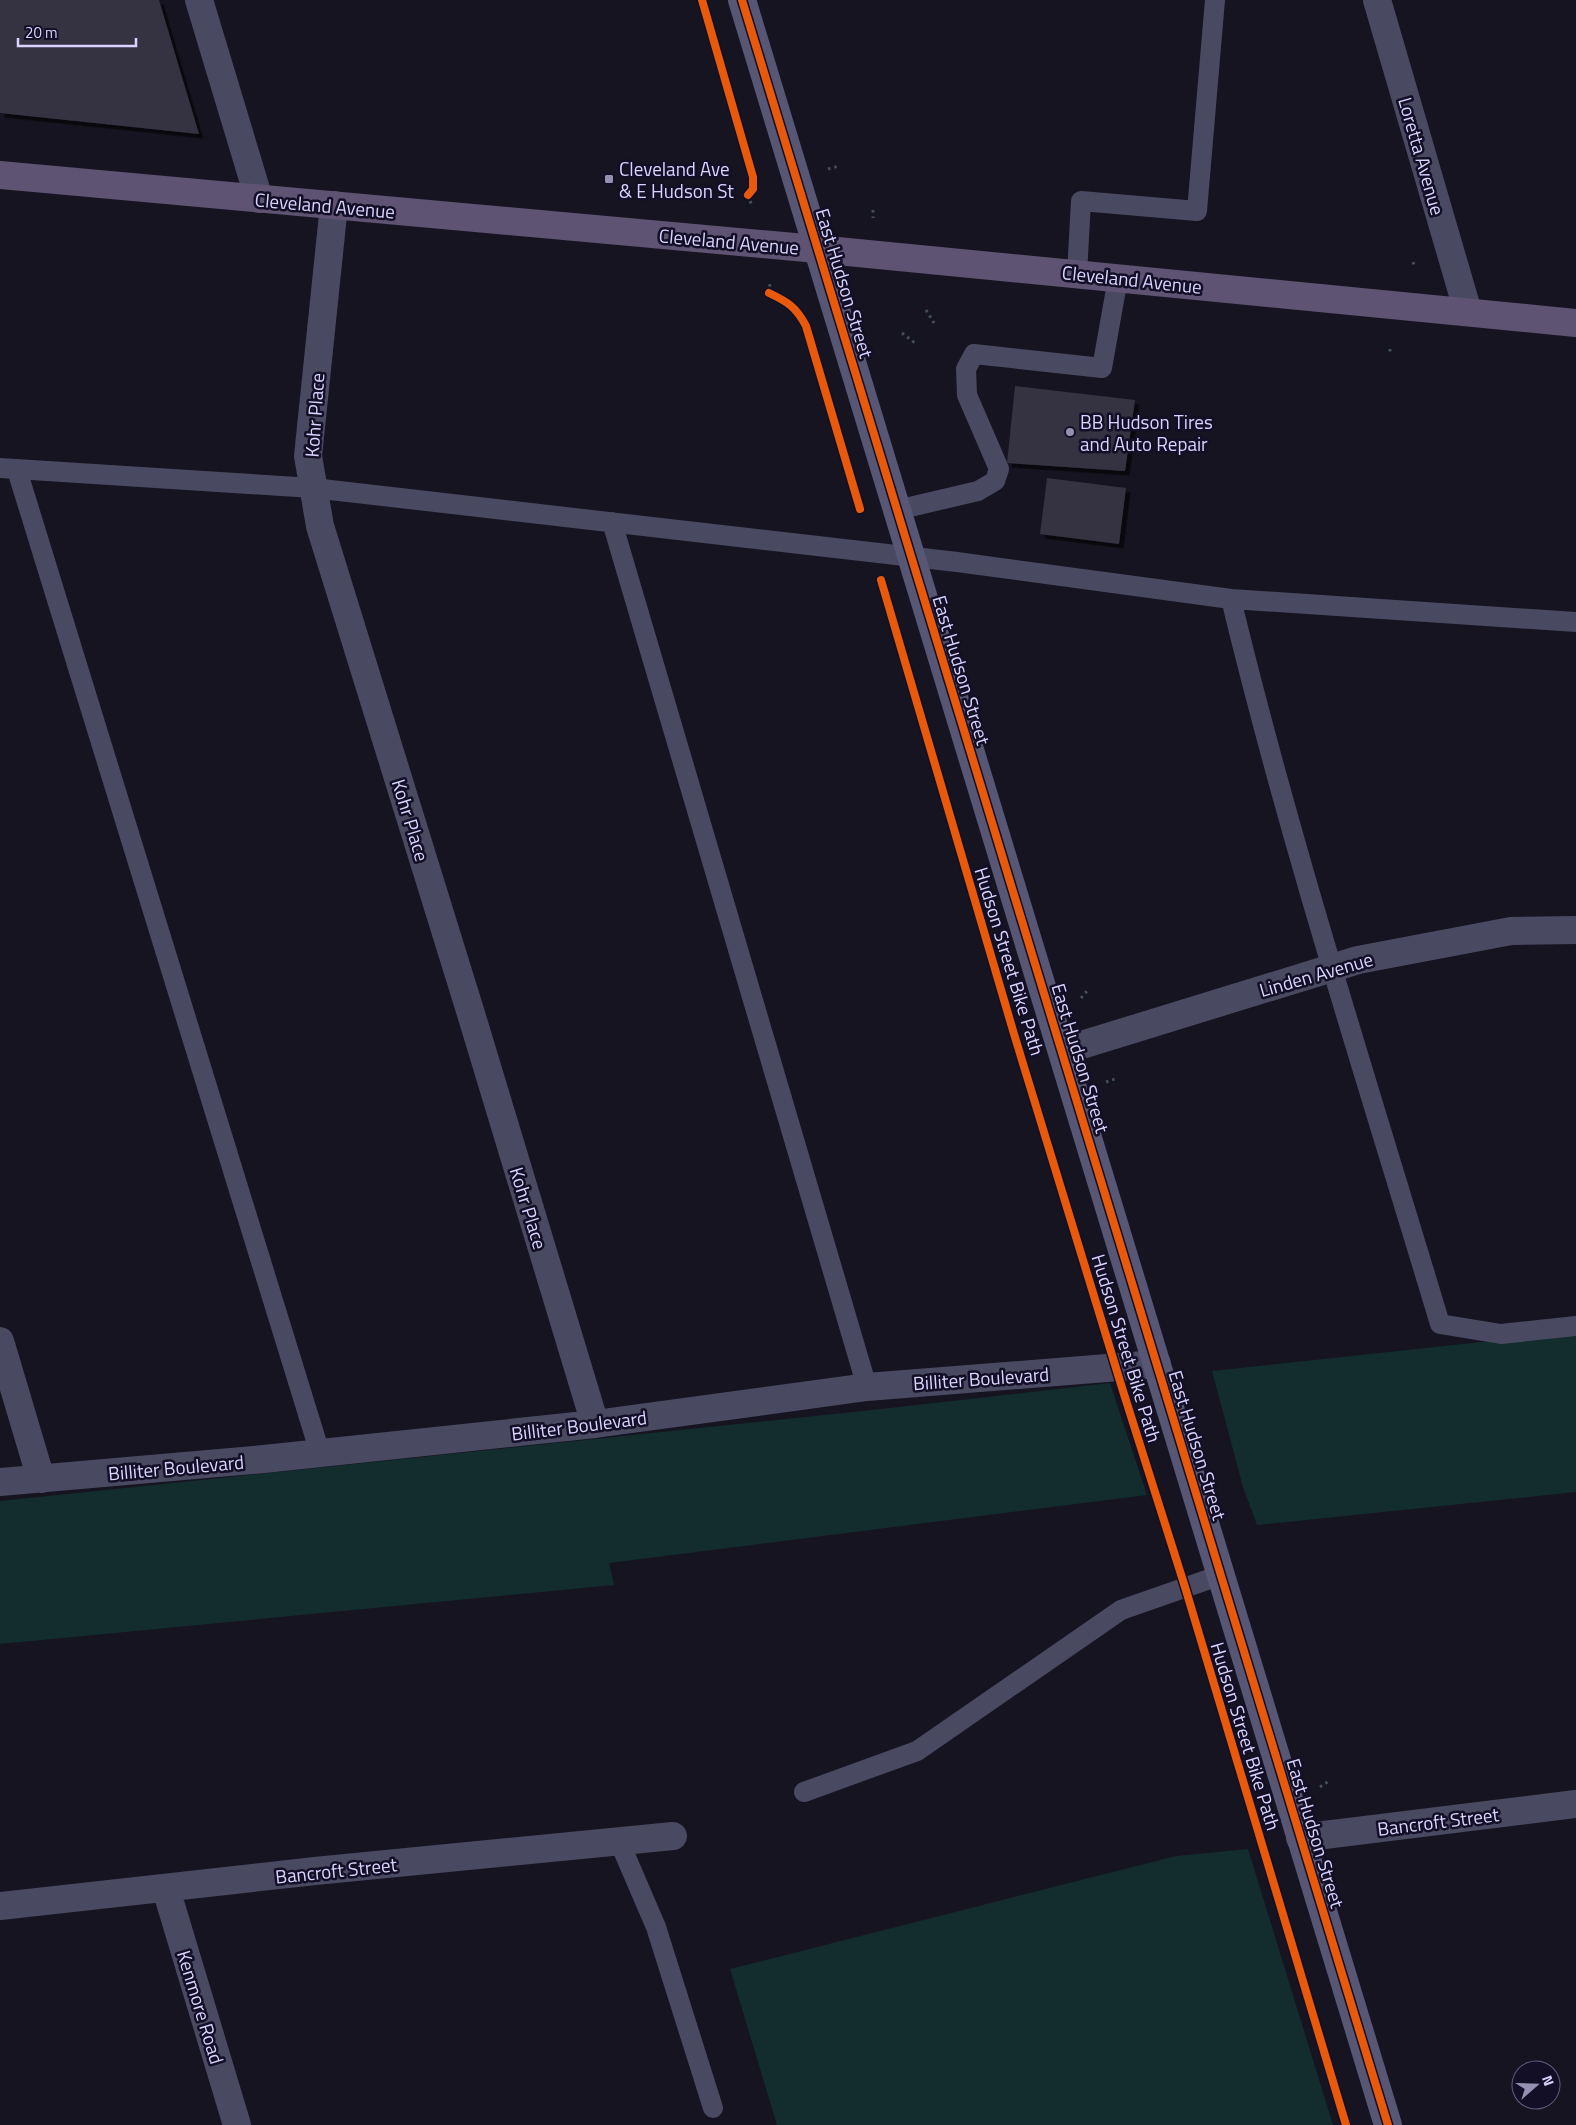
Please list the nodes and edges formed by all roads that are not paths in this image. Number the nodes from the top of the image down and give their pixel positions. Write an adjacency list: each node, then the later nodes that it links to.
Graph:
1 (199, 0): 6 (street)
2 (742, 0): 8 (main road, East Hudson Street)
3 (1215, 0): 9 (lane)
4 (1376, 0): 11 (street, Loretta Avenue)
5 (0, 175): 6 (main road, Cleveland Avenue)
6 (258, 199): 7 (main road, Cleveland Avenue)
7 (334, 205): 8 (main road, Cleveland Avenue); 14 (street, Kohr Place)
8 (817, 249): 9 (main road, Cleveland Avenue); 15 (main road, East Hudson Street)
9 (1077, 274): 10 (main road, Cleveland Avenue)
10 (1118, 278): 11 (main road, Cleveland Avenue); 15 (lane)
11 (1468, 312): 12 (main road, Cleveland Avenue)
12 (1576, 323)
13 (9, 469): 14 (lane); 28 (lane)
14 (313, 488): 16 (lane); 27 (street, Kohr Place)
15 (897, 510): 17 (main road, East Hudson Street)
16 (612, 522): 17 (lane); 26 (lane)
17 (911, 557): 18 (lane); 22 (main road, East Hudson Street)
18 (1231, 600): 19 (lane); 21 (lane)
19 (1576, 622)
20 (1576, 925): 21 (street, Linden Avenue)
21 (1332, 968): 22 (street, Linden Avenue); 23 (lane)
22 (1062, 1051): 25 (main road, East Hudson Street)
23 (1576, 1326)
24 (0, 1341): 29 (street)
25 (1157, 1364): 26 (street, Billiter Boulevard); 31 (main road, East Hudson Street)
26 (867, 1387): 27 (street, Billiter Boulevard)
27 (595, 1424): 28 (street, Billiter Boulevard)
28 (320, 1453): 29 (street, Billiter Boulevard)
29 (41, 1478): 30 (street, Billiter Boulevard)
30 (0, 1482)
31 (1220, 1575): 32 (lane); 35 (main road, East Hudson Street)
32 (804, 1792)
33 (1576, 1804): 35 (street, Bancroft Street)
34 (672, 1836): 36 (street, Bancroft Street)
35 (1300, 1838): 41 (main road, East Hudson Street)
36 (619, 1841): 37 (street, Bancroft Street); 39 (lane)
37 (166, 1889): 38 (street, Bancroft Street); 40 (street, Kenmore Road)
38 (0, 1906)
39 (713, 2108)
40 (237, 2125)
41 (1388, 2125)

